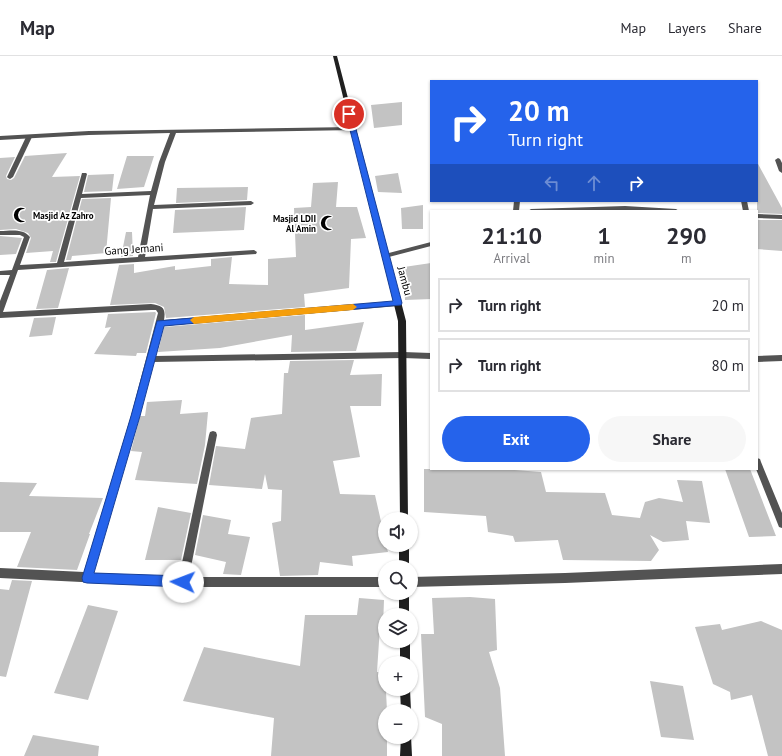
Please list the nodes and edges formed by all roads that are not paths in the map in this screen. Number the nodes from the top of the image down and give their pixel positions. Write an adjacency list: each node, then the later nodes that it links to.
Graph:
1 (335, 56): 2 (street, Jambu)
2 (353, 129): 3 (street); 19 (street, Jambu)
3 (174, 131): 4 (street); 10 (street)
4 (28, 137): 5 (street); 9 (street)
5 (0, 138)
6 (778, 160): 7 (street)
7 (782, 171)
8 (84, 174): 11 (street)
9 (10, 177)
10 (153, 192): 11 (street); 13 (street)
11 (78, 196): 21 (street)
12 (251, 203): 13 (street)
13 (150, 207): 20 (street)
14 (758, 216): 15 (street)
15 (782, 217)
16 (0, 233): 22 (street)
17 (430, 244): 19 (street)
18 (254, 252): 20 (street, Gang Jemani)
19 (385, 256): 24 (street, Jambu)
20 (141, 259): 21 (street, Gang Jemani)
21 (60, 264): 22 (street, Gang Jemani)
22 (16, 270): 23 (street, Gang Jemani); 25 (street)
23 (0, 273)
24 (398, 303): 27 (street); 28 (street, Jambu)
25 (0, 311)
26 (0, 315): 27 (street)
27 (160, 323): 31 (street)
28 (403, 355): 29 (street); 31 (street); 35 (street, Jambu)
29 (430, 356)
30 (782, 358): 32 (street)
31 (150, 359): 39 (street)
32 (758, 359)
33 (213, 435): 40 (street)
34 (758, 464): 36 (street)
35 (404, 512)
36 (782, 524)
37 (782, 569): 42 (street)
38 (0, 573): 39 (street)
39 (87, 578): 40 (street)
40 (183, 582): 41 (street)
41 (378, 582)
42 (418, 582)
43 (406, 744): 44 (street)
44 (406, 756)

